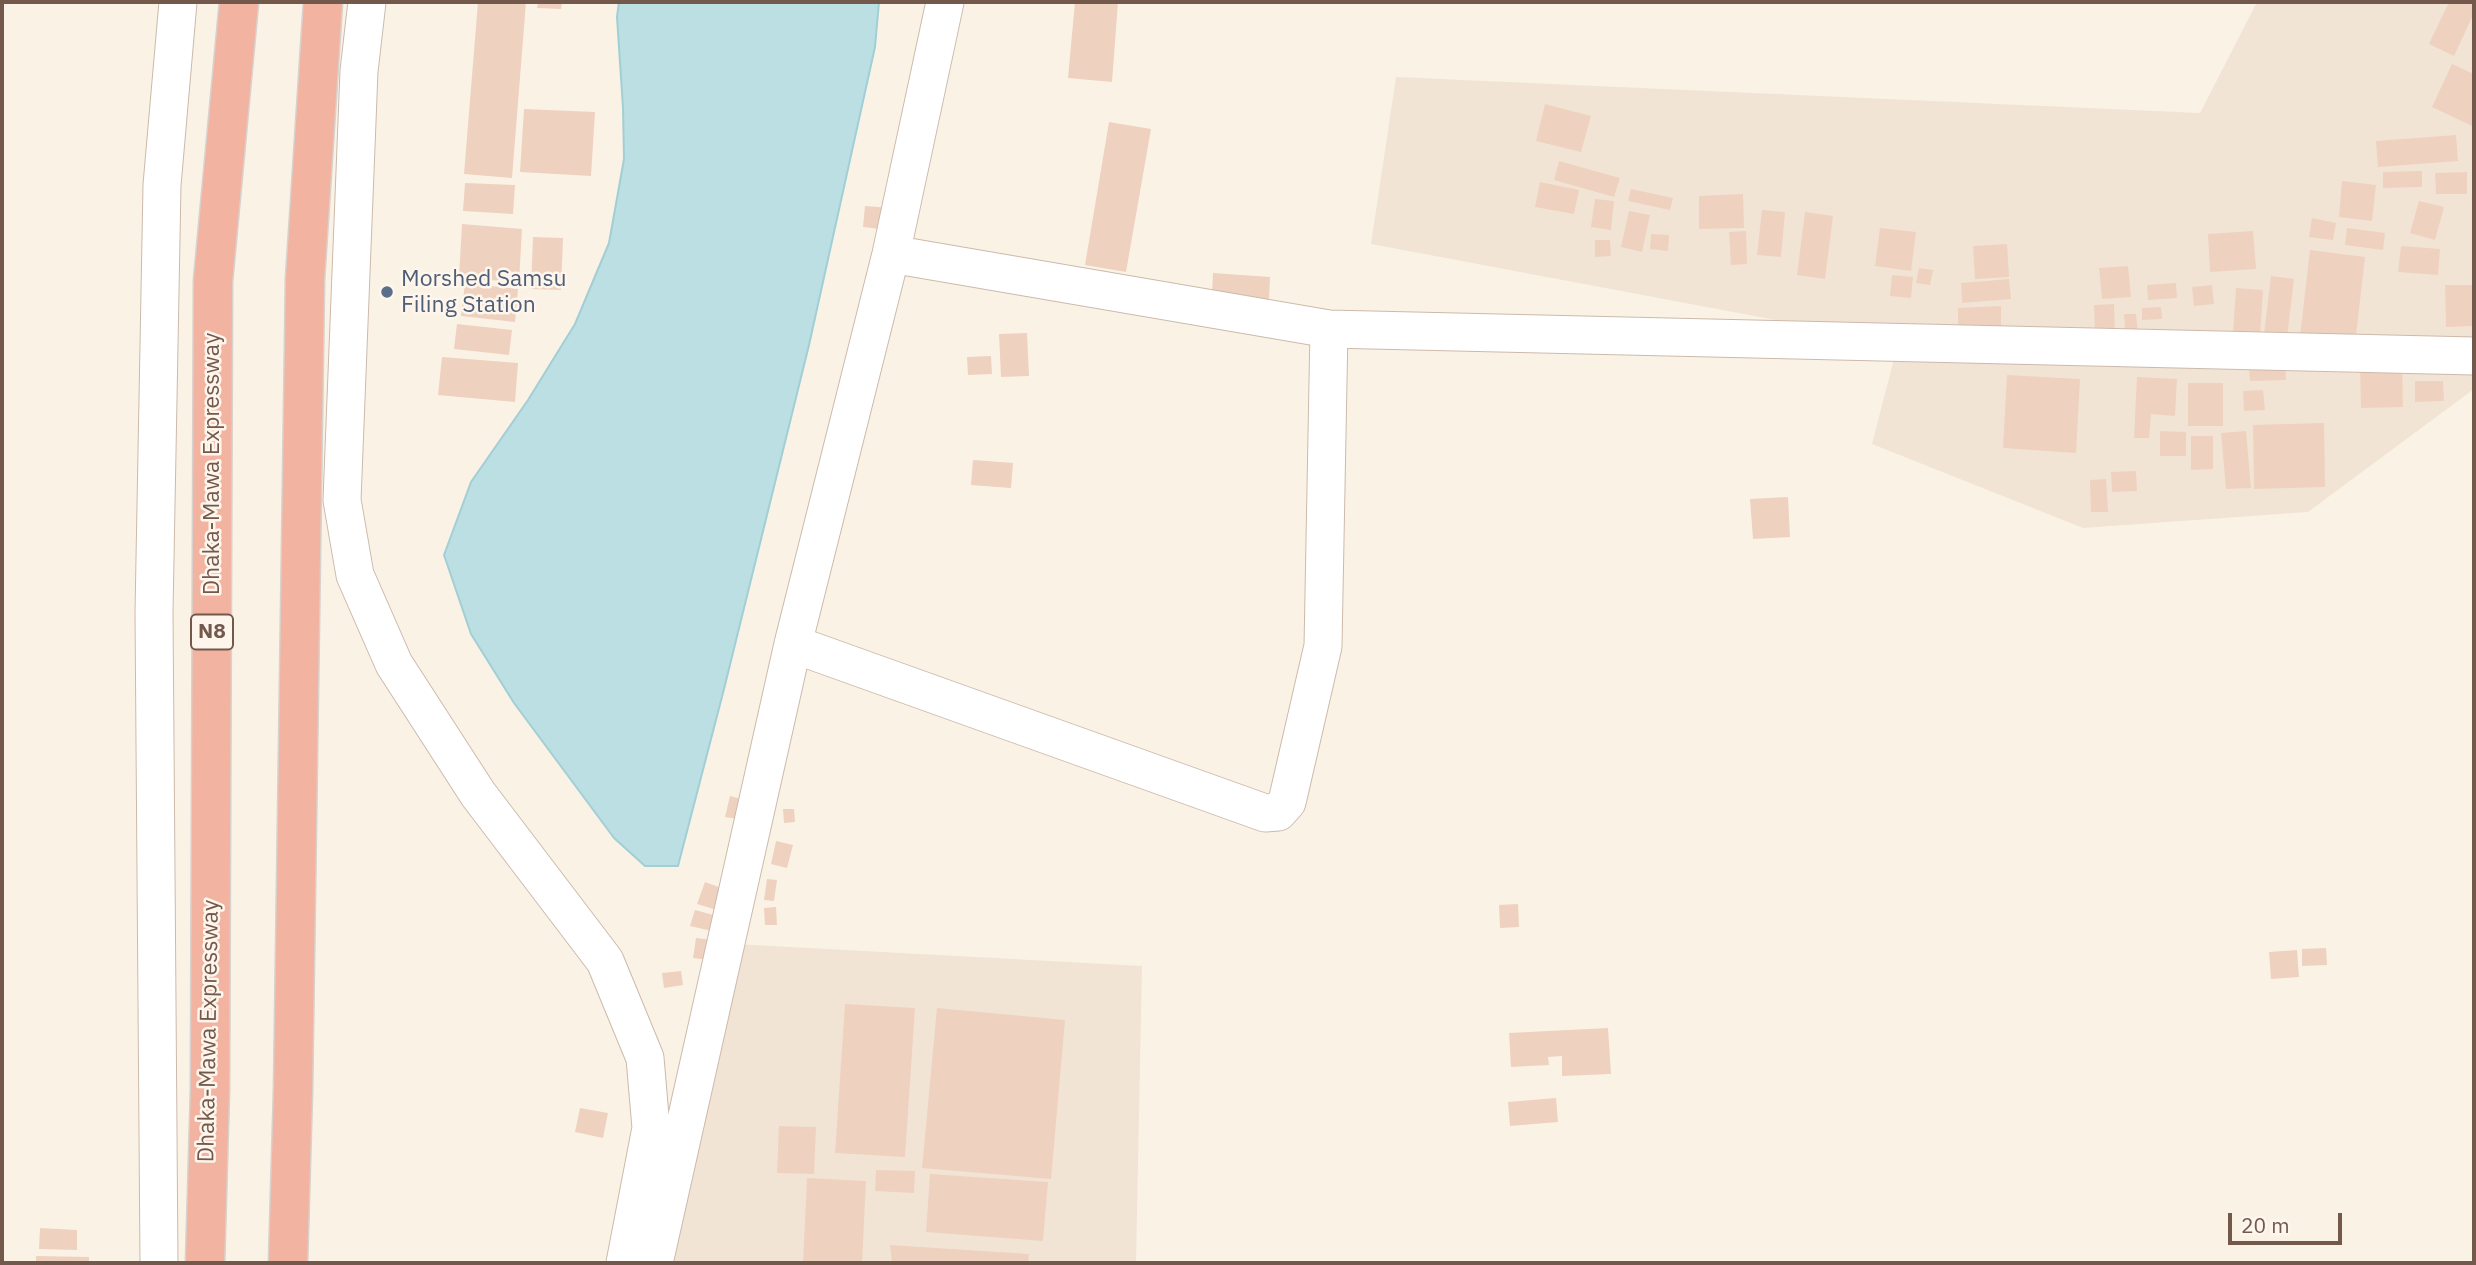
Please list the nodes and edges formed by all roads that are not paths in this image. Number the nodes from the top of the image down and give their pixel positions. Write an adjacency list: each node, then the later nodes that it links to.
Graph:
1 (178, 2): 10 (street)
2 (239, 2): 11 (highway, Dhaka-Mawa Expressway / N8)
3 (323, 2): 12 (highway)
4 (367, 2): 13 (street)
5 (945, 2): 6 (street)
6 (891, 254): 7 (street); 9 (street)
7 (1329, 329): 8 (street); 9 (street)
8 (2474, 356)
9 (793, 644): 14 (street)
10 (159, 1263)
11 (205, 1263)
12 (288, 1263)
13 (625, 1263)
14 (654, 1263)

